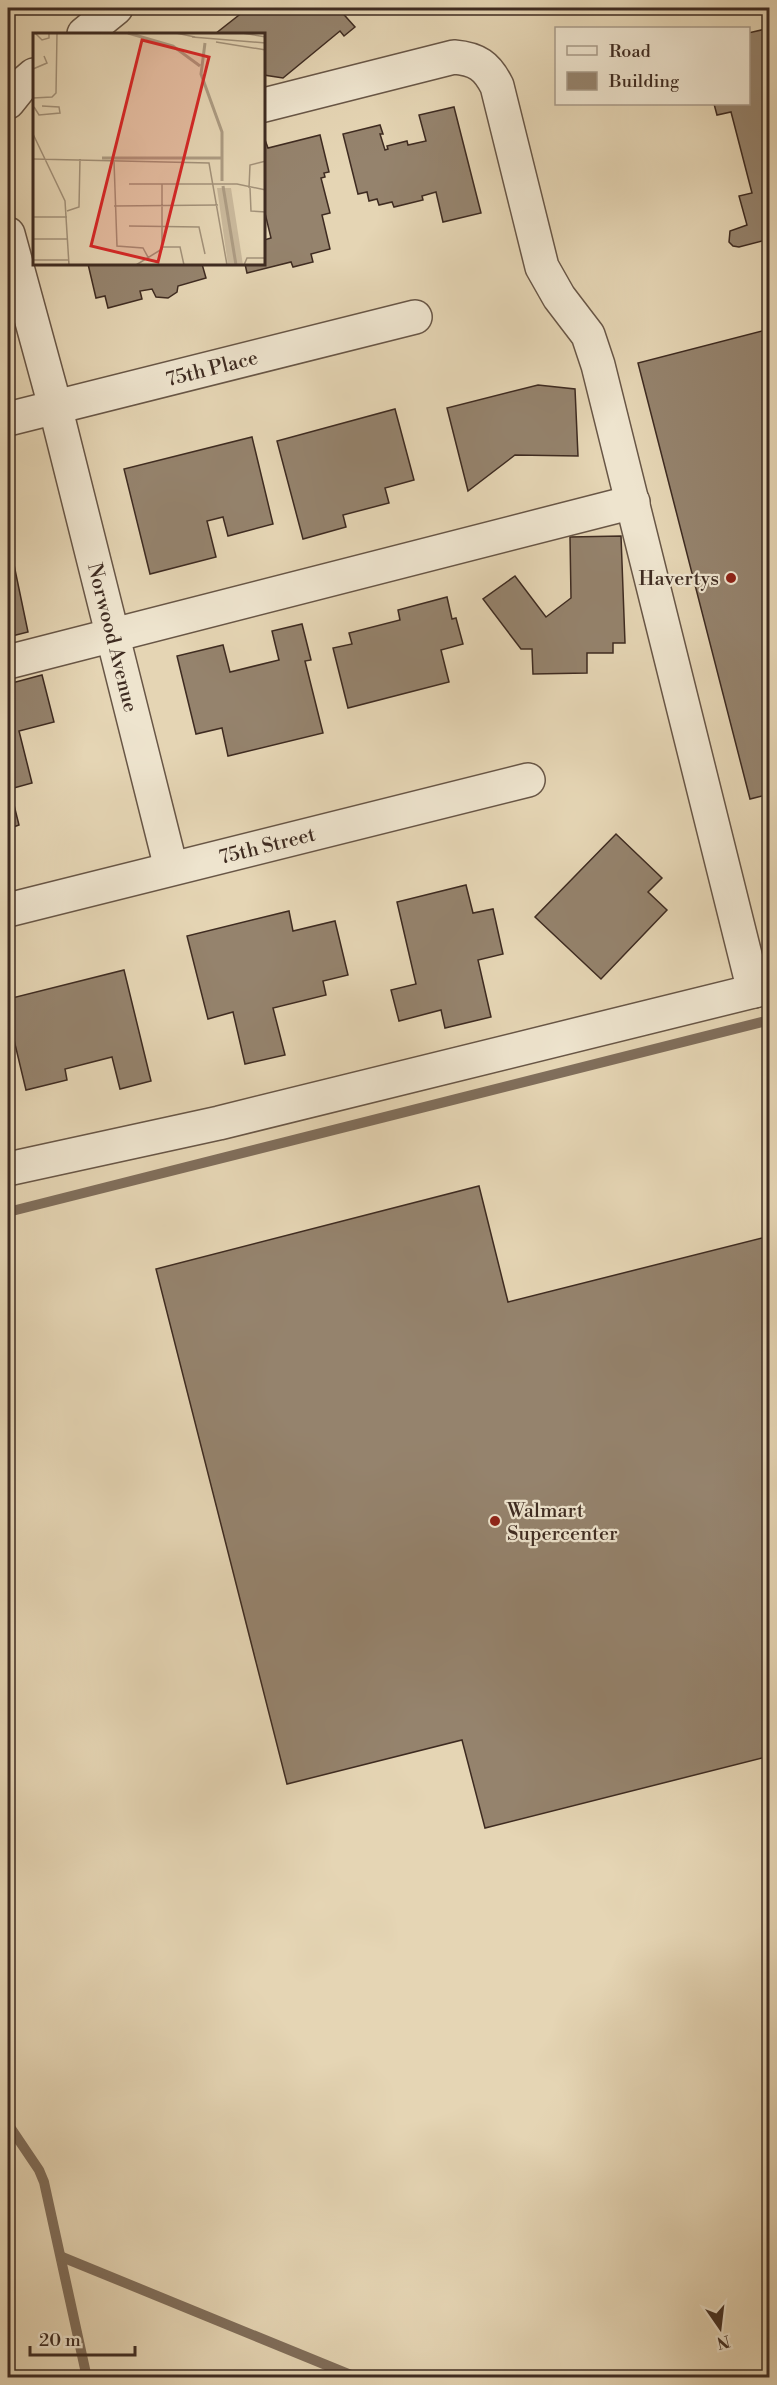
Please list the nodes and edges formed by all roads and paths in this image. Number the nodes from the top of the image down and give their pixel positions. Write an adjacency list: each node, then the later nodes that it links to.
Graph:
1 (33, 76): 2 (street)
2 (8, 102)
3 (266, 104): 8 (street)
4 (8, 234): 6 (street, Norwood Avenue)
5 (415, 316): 6 (street, 75th Place)
6 (55, 406): 7 (street, 75th Place); 9 (street, Norwood Avenue)
7 (8, 418)
8 (633, 502): 9 (street); 14 (street)
9 (113, 634): 10 (street); 12 (street, Norwood Avenue)
10 (8, 662)
11 (528, 780): 12 (street, 75th Street)
12 (171, 868): 13 (street, 75th Street)
13 (8, 910)
14 (762, 989): 15 (street)
15 (8, 1168)

